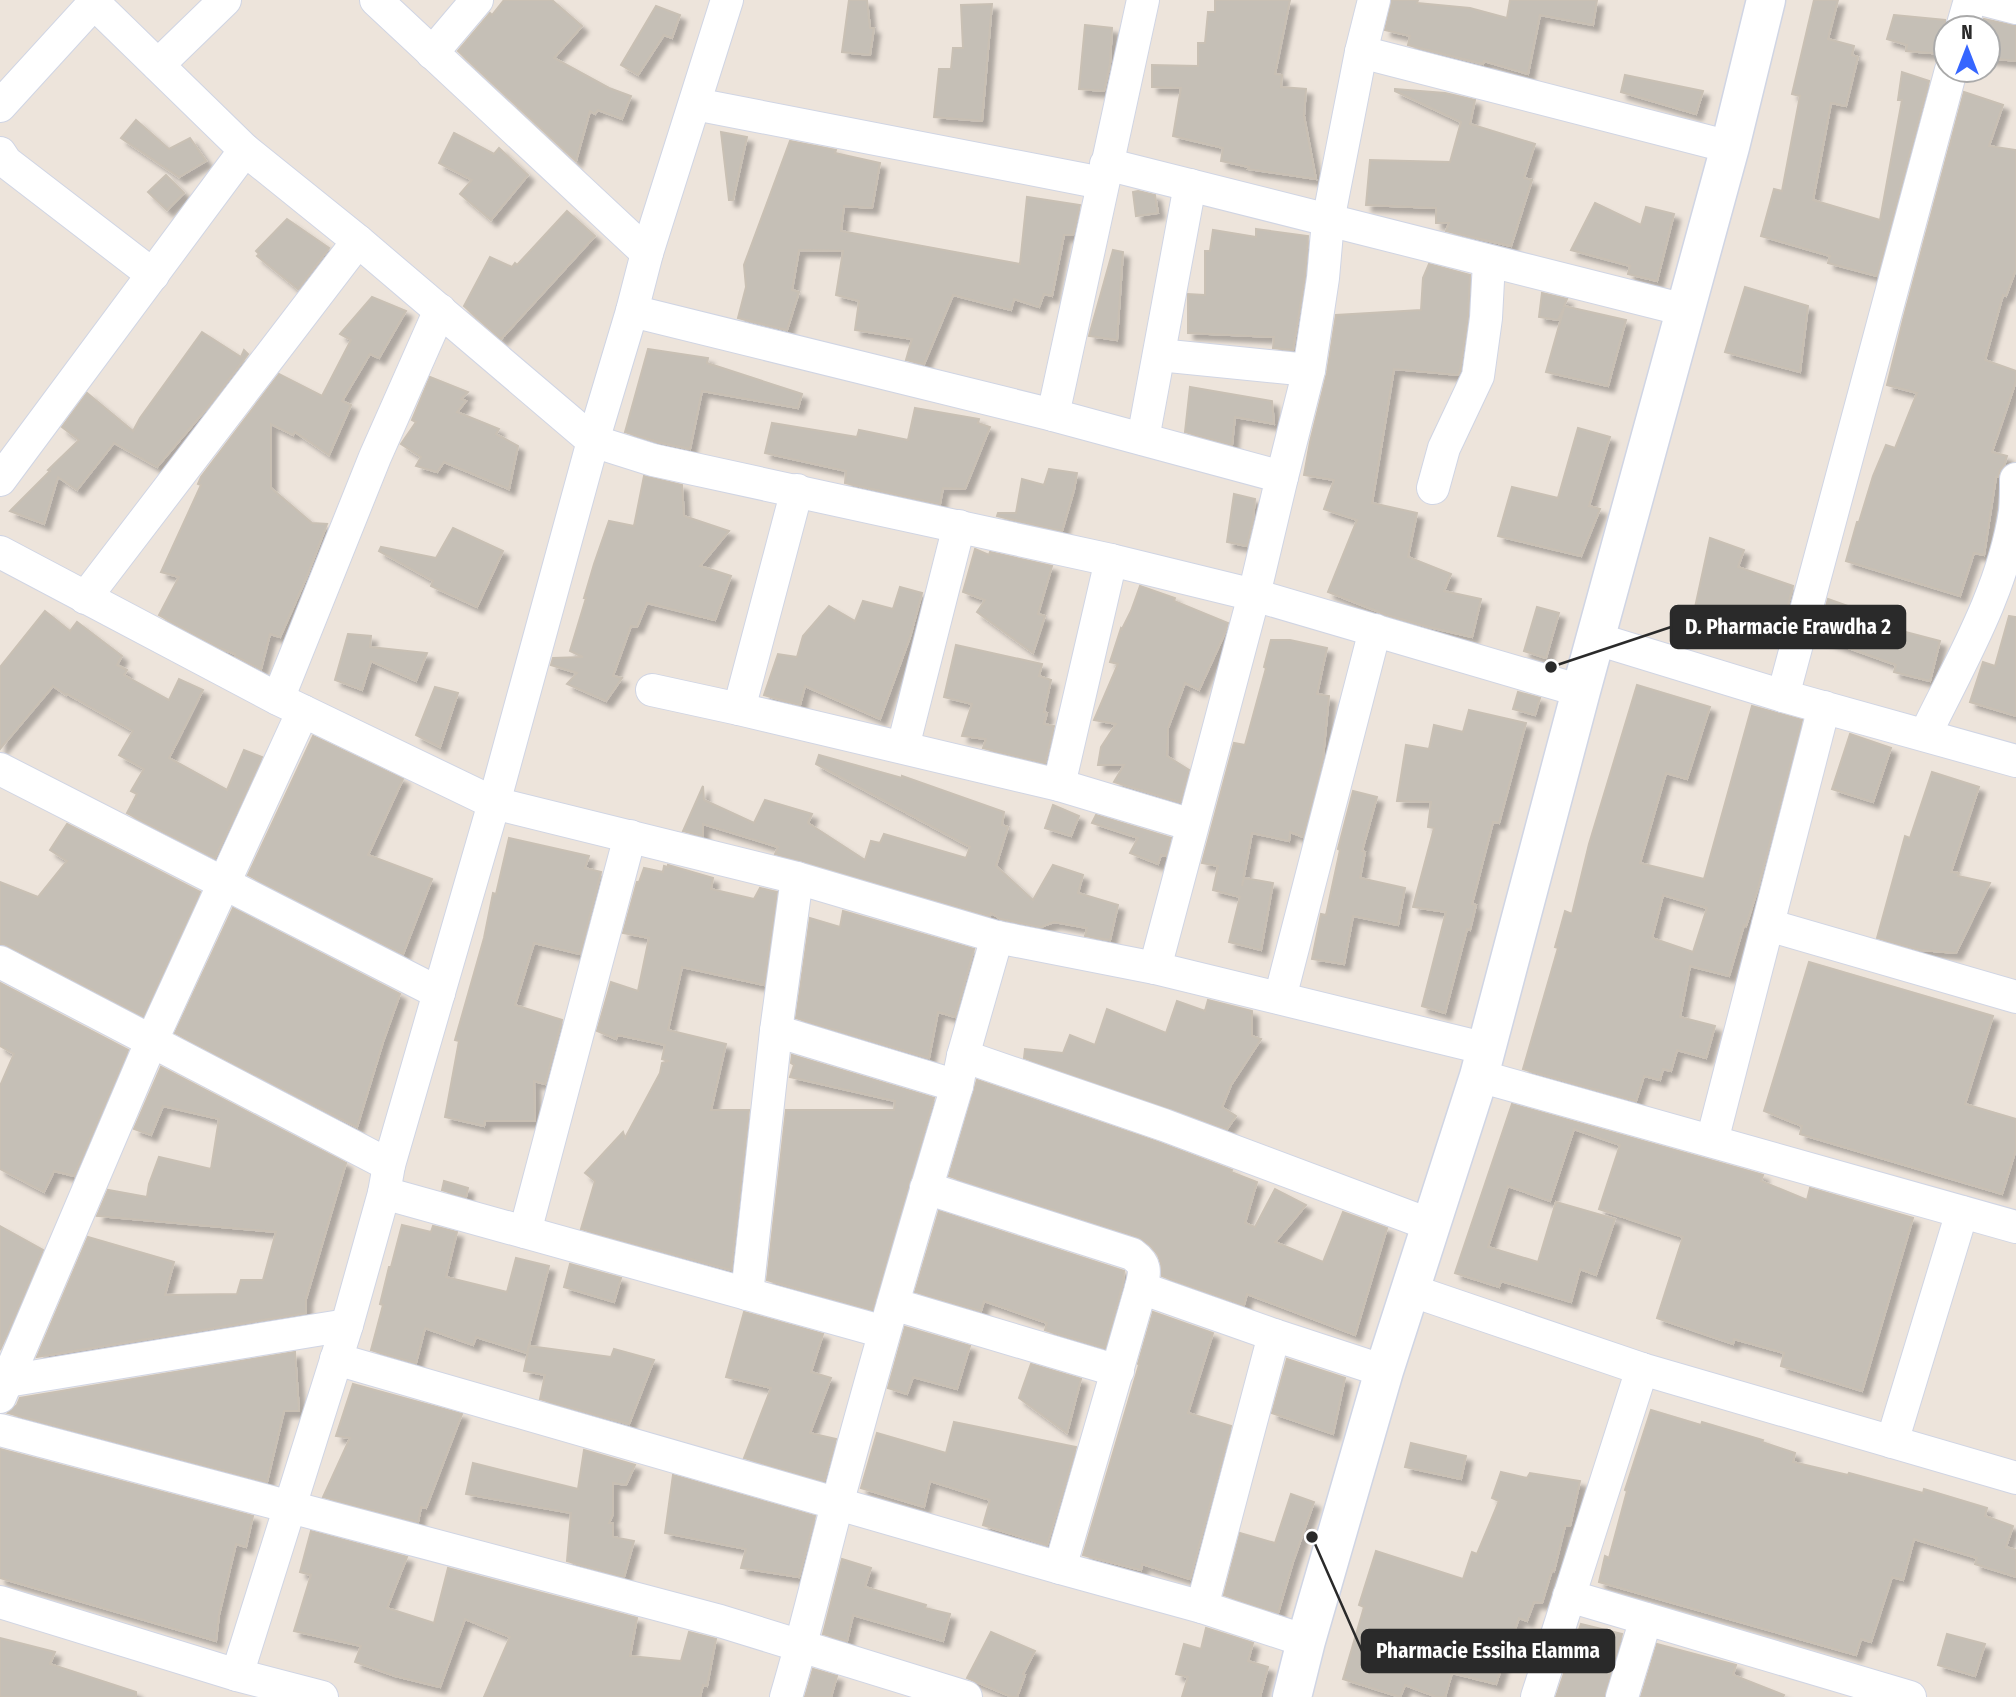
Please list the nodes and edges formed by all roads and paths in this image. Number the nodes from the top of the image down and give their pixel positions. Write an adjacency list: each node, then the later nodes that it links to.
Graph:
1 (225, 0): 13 (street)
2 (376, 0): 12 (street)
3 (477, 0): 12 (street)
4 (727, 0): 15 (street)
5 (1143, 0): 20 (street)
6 (1374, 0): 11 (street)
7 (1766, 0): 17 (street)
8 (1985, 0): 10 (street)
9 (92, 1): 13 (street); 16 (street)
10 (2016, 8)
11 (1361, 52): 17 (street); 22 (street)
12 (432, 53): 24 (street)
13 (158, 65): 18 (street)
14 (1947, 84): 50 (street)
15 (695, 104): 20 (street); 24 (street)
16 (0, 106)
17 (1730, 147): 28 (street)
18 (245, 150): 23 (street); 26 (street)
19 (0, 153): 26 (street)
20 (1104, 173): 21 (street); 32 (street)
21 (1190, 186): 22 (street); 30 (street)
22 (1328, 221): 25 (street); 31 (street)
23 (358, 241): 27 (street); 45 (street)
24 (647, 253): 29 (street)
25 (1489, 262): 28 (street); 38 (street)
26 (153, 275): 35 (street)
27 (440, 310): 34 (street); 51 (street)
28 (1685, 310): 47 (street)
29 (632, 311): 32 (street); 34 (street)
30 (1159, 355): 31 (street); 33 (street)
31 (1309, 370): 36 (street)
32 (1054, 415): 33 (street)
33 (1143, 439): 36 (street)
34 (593, 441): 39 (street); 59 (street)
35 (5, 463)
36 (1282, 477): 44 (street)
37 (2016, 479): 40 (street)
38 (1433, 488)
39 (797, 490): 41 (street); 53 (street)
40 (2015, 510): 54 (street)
41 (958, 526): 43 (street); 55 (street)
42 (0, 552): 45 (street)
43 (1111, 560): 44 (street); 58 (street)
44 (1254, 595): 46 (street); 60 (street)
45 (85, 598): 51 (street)
46 (1375, 630): 49 (street); 70 (street)
47 (1597, 639): 49 (street); 50 (street)
48 (652, 690): 53 (street)
49 (1581, 691): 73 (street)
50 (1783, 696): 52 (street)
51 (291, 705): 59 (street); 63 (street)
52 (1824, 707): 54 (street); 64 (street)
53 (739, 709): 55 (street)
54 (1925, 735): 56 (street)
55 (903, 747): 58 (street)
56 (2016, 761)
57 (0, 769): 63 (street)
58 (1059, 785): 60 (street)
59 (494, 803): 61 (street); 68 (street)
60 (1192, 825): 66 (street)
61 (630, 836): 62 (street); 81 (street)
62 (797, 878): 65 (street); 71 (street)
63 (223, 883): 68 (street); 72 (street)
64 (1768, 925): 69 (street); 75 (street)
65 (997, 937): 66 (street); 74 (street)
66 (1155, 968): 70 (street)
67 (3, 972): 72 (street)
68 (439, 993): 76 (street)
69 (2016, 997)
70 (1280, 998): 73 (street)
71 (776, 1031): 74 (street); 84 (street)
72 (152, 1040): 76 (street); 92 (street)
73 (1483, 1062): 75 (street); 79 (street)
74 (960, 1071): 77 (street); 79 (street)
75 (1712, 1141): 78 (street)
76 (386, 1179): 81 (street); 86 (street)
77 (926, 1188): 82 (street); 85 (street)
78 (1962, 1212): 80 (street); 94 (street)
79 (1431, 1224): 83 (street)
80 (2016, 1227)
81 (524, 1232): 84 (street)
82 (1142, 1288): 87 (street); 90 (street)
83 (1410, 1290): 89 (street); 91 (street)
84 (747, 1294): 85 (street)
85 (888, 1318): 90 (street); 96 (street)
86 (347, 1325): 88 (street); 92 (street)
87 (1274, 1335): 91 (street); 101 (street)
88 (336, 1359): 96 (street); 97 (street)
89 (1642, 1369): 94 (street); 99 (street)
90 (1118, 1371): 98 (street)
91 (1384, 1371): 103 (street)
92 (3, 1389)
93 (0, 1430): 97 (street)
94 (1892, 1442): 95 (street)
95 (2016, 1478)
96 (837, 1504): 98 (street); 104 (street)
97 (289, 1507): 104 (street); 105 (street)
98 (1060, 1568): 101 (street)
99 (1569, 1596): 102 (street); 110 (street)
100 (0, 1602): 105 (street)
101 (1202, 1606): 103 (street)
102 (1646, 1619): 111 (street); 112 (street)
103 (1306, 1641): 109 (street)
104 (801, 1646): 107 (street); 108 (street)
105 (237, 1675): 106 (street)
106 (322, 1697)
107 (786, 1697)
108 (966, 1697)
109 (1292, 1697)
110 (1538, 1697)
111 (1622, 1697)
112 (1910, 1697)

